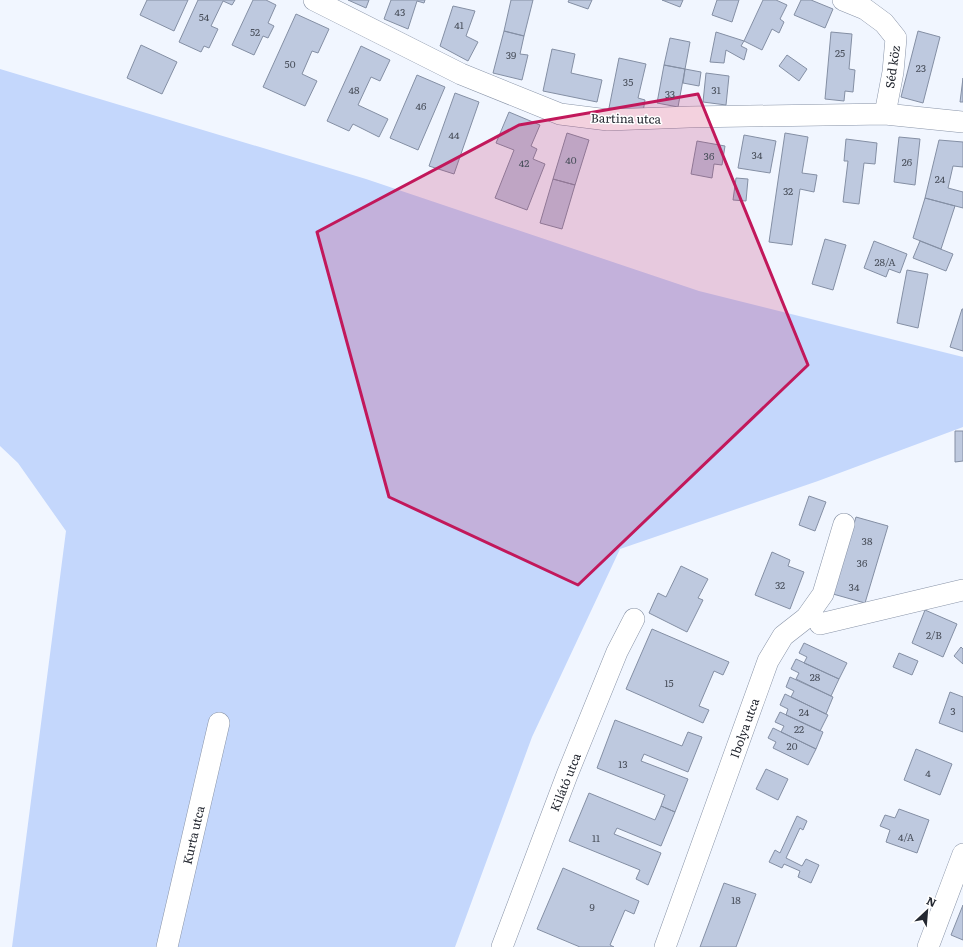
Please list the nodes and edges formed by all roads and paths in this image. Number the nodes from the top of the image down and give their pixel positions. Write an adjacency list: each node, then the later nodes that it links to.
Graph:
1 (314, 0): 3 (street, Bartina utca)
2 (843, 0): 3 (street, Séd köz)
3 (885, 114): 4 (street, Bartina utca)
4 (963, 122)
5 (844, 524): 13 (street, Ibolya utca)
6 (963, 590): 8 (street)
7 (634, 619): 12 (street, Kilátó utca)
8 (820, 624)
9 (219, 723): 11 (street, Kurta utca)
10 (963, 854): 14 (street)
11 (167, 947)
12 (502, 947)
13 (665, 947)
14 (928, 947)

